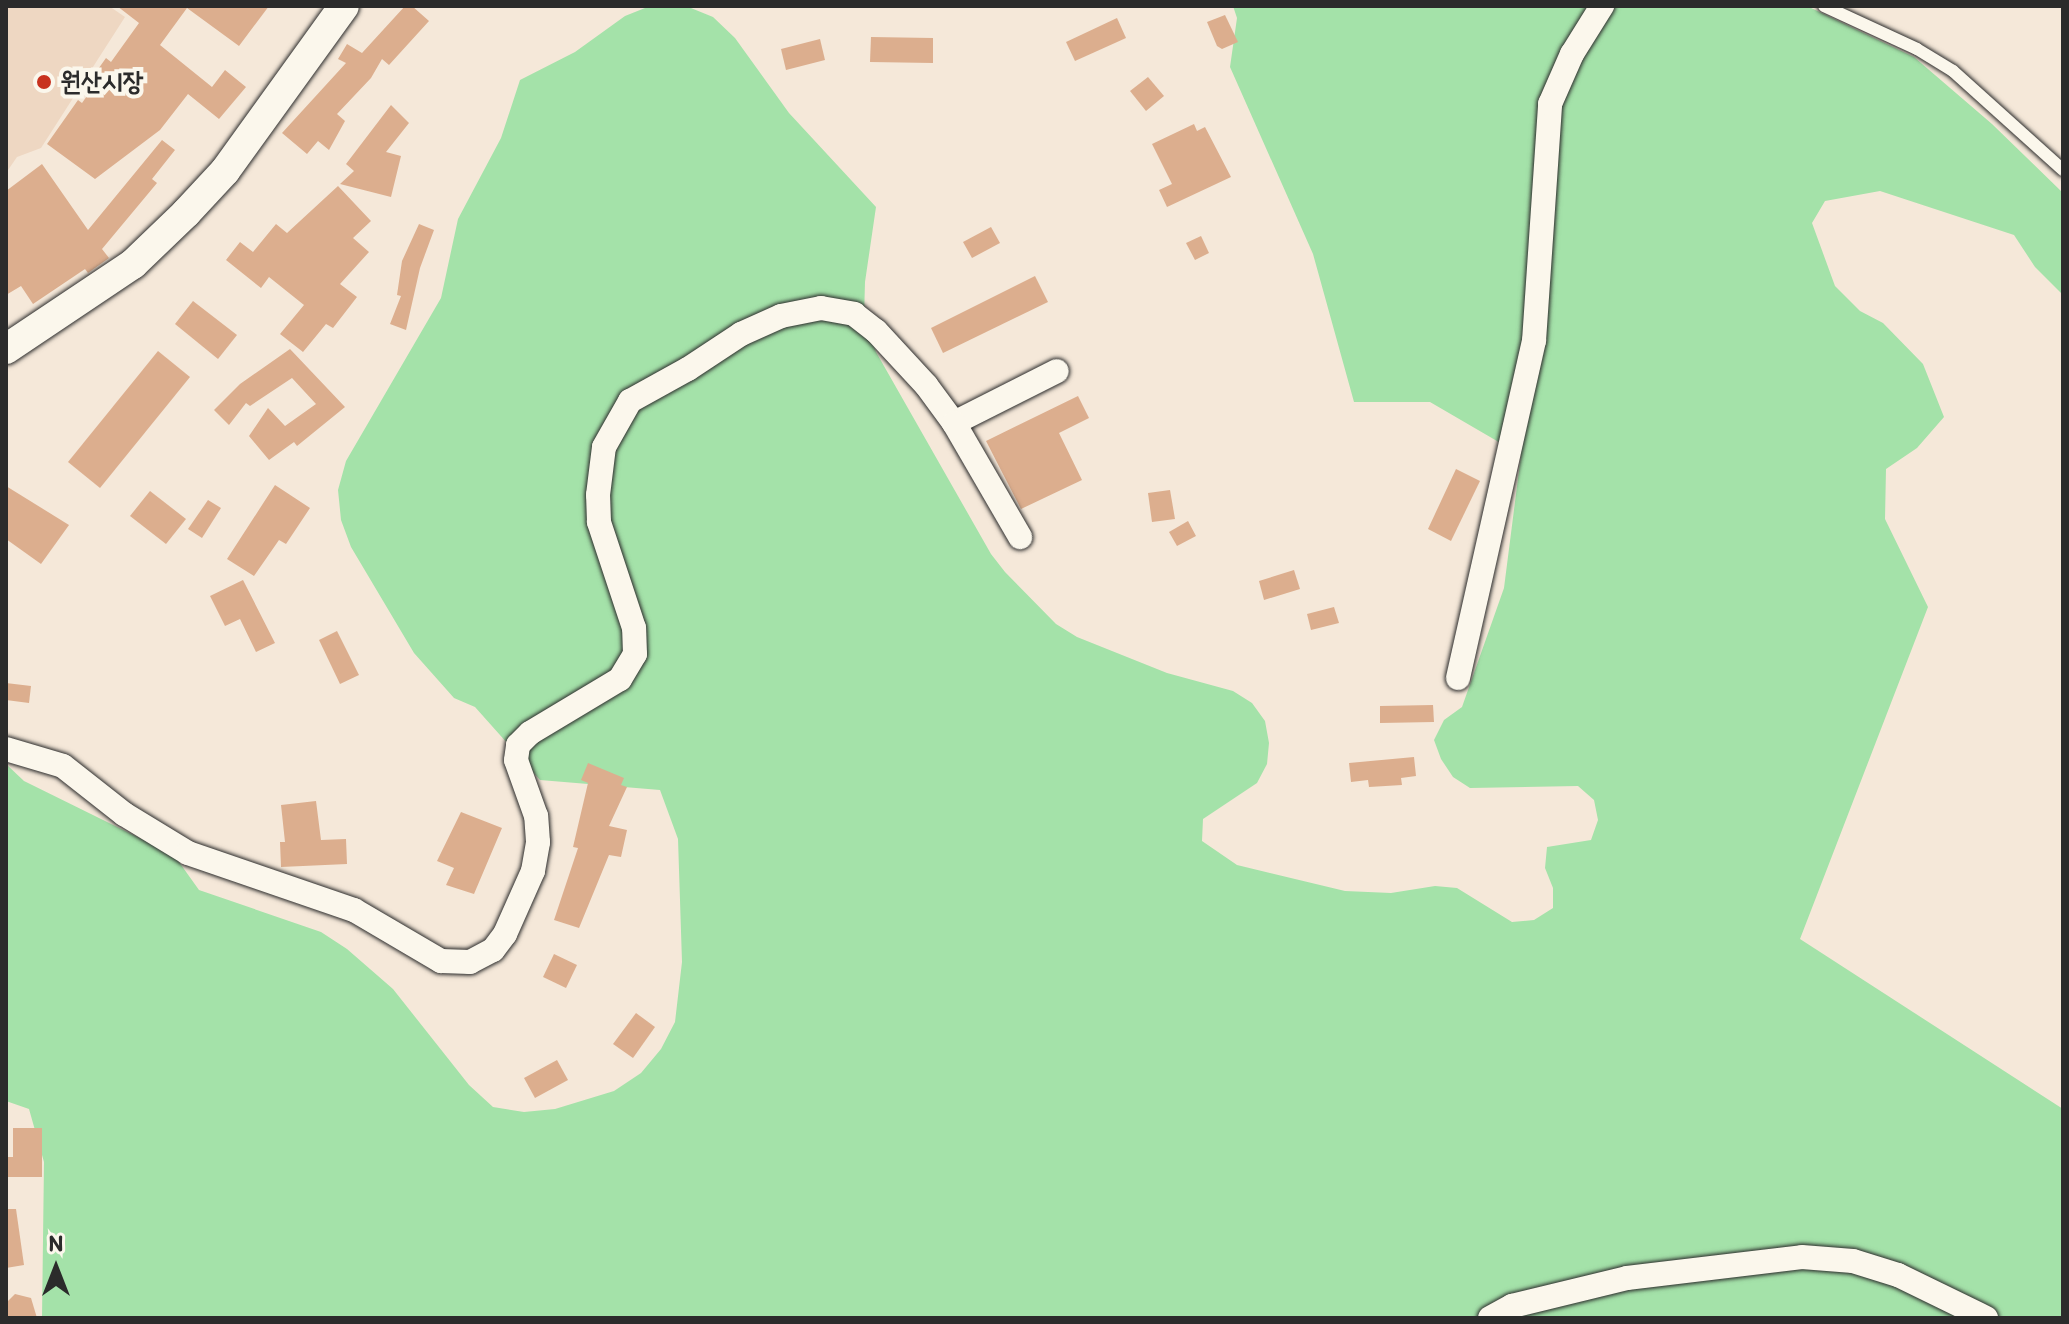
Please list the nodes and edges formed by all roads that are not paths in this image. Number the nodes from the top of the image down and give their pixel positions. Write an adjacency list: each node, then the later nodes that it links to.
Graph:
1 (344, 6): 5 (street)
2 (1602, 6): 9 (street)
3 (1824, 6): 4 (lane)
4 (2063, 170)
5 (6, 349)
6 (1057, 371): 7 (street)
7 (954, 423): 8 (street); 10 (street)
8 (1020, 537)
9 (1458, 678)
10 (6, 749)
11 (1490, 1318): 12 (street)
12 (1986, 1318)

